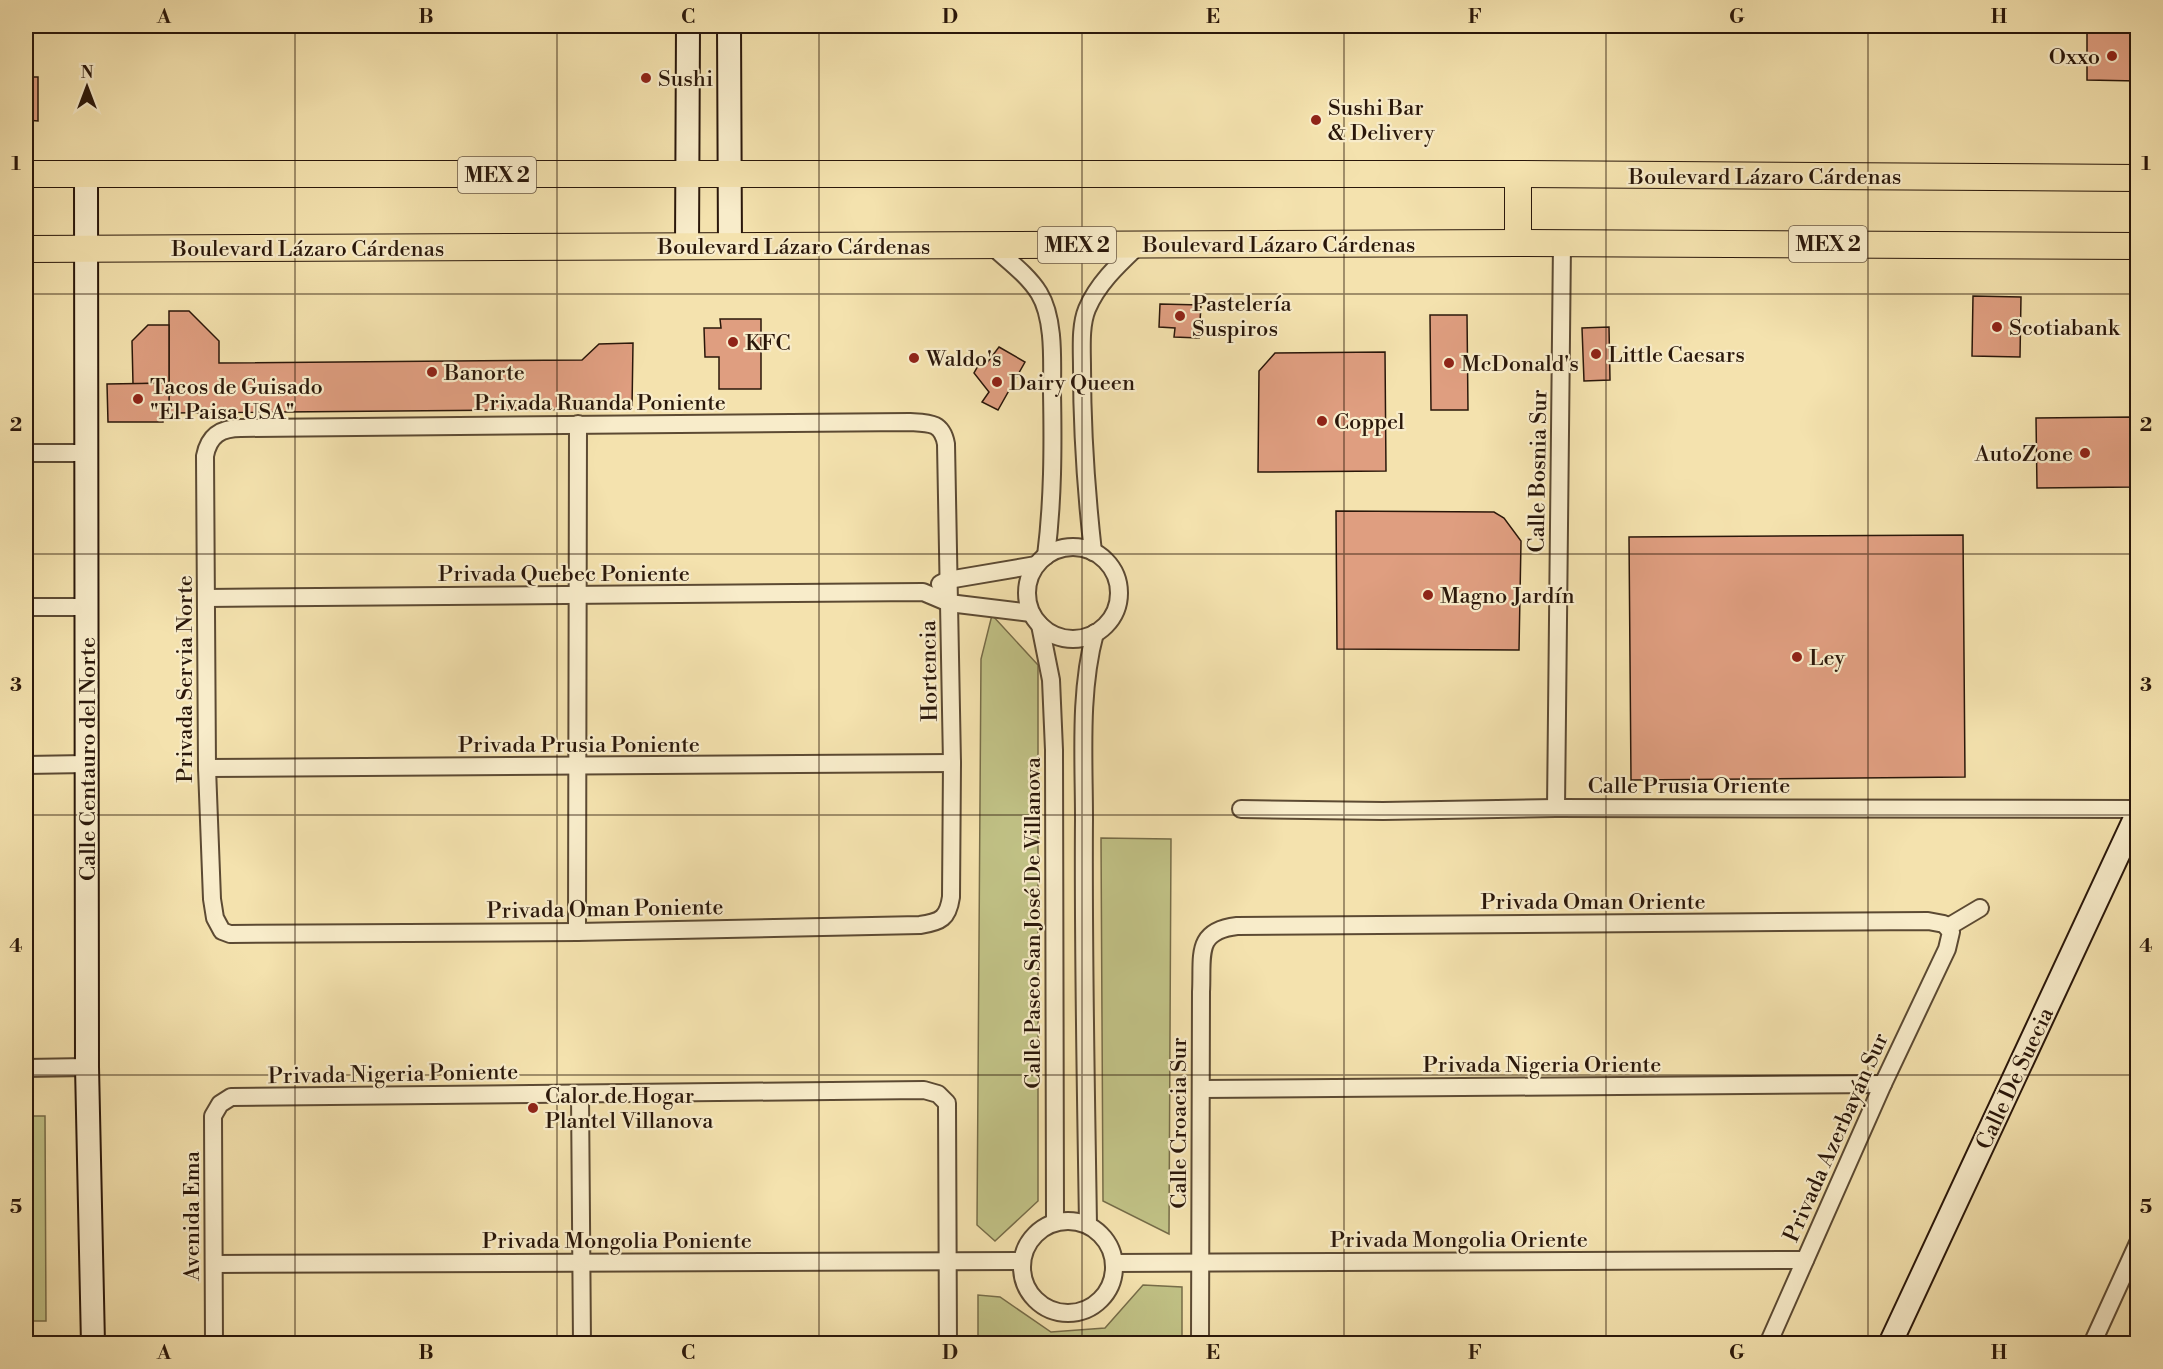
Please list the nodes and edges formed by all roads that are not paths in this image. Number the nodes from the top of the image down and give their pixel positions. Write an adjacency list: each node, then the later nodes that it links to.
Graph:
1 (688, 26): 6 (street)
2 (729, 26): 7 (street)
3 (26, 174): 5 (main road, Boulevard Lázaro Cárdenas / MEX 2)
4 (1518, 174): 7 (main road, Boulevard Lázaro Cárdenas / MEX 2); 8 (main road, Boulevard Lázaro Cárdenas / MEX 2); 9 (main road)
5 (86, 175): 6 (main road, Boulevard Lázaro Cárdenas / MEX 2); 17 (street, Calle Centauro del Norte)
6 (687, 175): 7 (main road, Boulevard Lázaro Cárdenas / MEX 2); 14 (street)
7 (729, 175): 15 (street)
8 (2138, 178)
9 (1518, 243): 10 (main road, Boulevard Lázaro Cárdenas / MEX 2); 12 (main road, Boulevard Lázaro Cárdenas / MEX 2)
10 (1562, 243): 13 (main road, Boulevard Lázaro Cárdenas / MEX 2); 39 (street, Calle Bosnia Sur)
11 (991, 245): 12 (main road, Boulevard Lázaro Cárdenas / MEX 2); 15 (main road, Boulevard Lázaro Cárdenas / MEX 2); 24 (street)
12 (1138, 245): 23 (street)
13 (2138, 246)
14 (687, 247): 15 (main road, Boulevard Lázaro Cárdenas / MEX 2); 17 (main road, Boulevard Lázaro Cárdenas / MEX 2)
15 (730, 247)
16 (26, 249): 17 (main road, Boulevard Lázaro Cárdenas / MEX 2)
17 (85, 249): 22 (street, Calle Centauro del Norte)
18 (578, 424): 19 (street, Privada Ruanda Poniente); 20 (street, Privada Ruanda Poniente); 27 (street)
19 (241, 428): 28 (street, Privada Servia Norte)
20 (946, 444): 25 (street, Hortencia)
21 (26, 453): 22 (street)
22 (86, 453): 30 (street, Calle Centauro del Norte)
23 (1093, 552): 24 (street); 33 (street)
24 (1041, 560): 25 (street, Privada Quebec Poniente); 32 (street)
25 (948, 580): 26 (street, Privada Quebec Poniente); 29 (street, Hortencia)
26 (923, 592): 27 (street, Privada Quebec Poniente); 29 (street, Privada Quebec Poniente)
27 (578, 596): 28 (street, Privada Quebec Poniente); 37 (street)
28 (206, 598): 38 (street, Privada Servia Norte)
29 (949, 603): 32 (street, Privada Quebec Poniente); 34 (street, Hortencia)
30 (86, 607): 31 (street); 35 (street, Calle Centauro del Norte)
31 (26, 608)
32 (1036, 619): 33 (street); 43 (street, Calle Paseo San José De Villanova)
33 (1095, 633): 44 (street)
34 (952, 763): 37 (street, Privada Prusia Poniente); 42 (street, Hortencia)
35 (87, 764): 36 (street); 50 (street, Calle Centauro del Norte)
36 (26, 765)
37 (578, 767): 38 (street, Privada Prusia Poniente); 48 (street)
38 (207, 768): 49 (street, Privada Servia Norte)
39 (1556, 808): 40 (street, Calle Prusia Oriente); 41 (street, Calle Prusia Oriente)
40 (1241, 809)
41 (2138, 811): 72 (street, Calle De Suecia)
42 (951, 897): 48 (street, Privada Oman Poniente)
43 (1055, 903): 44 (street); 56 (street, Calle Paseo San José De Villanova)
44 (1084, 903): 57 (street)
45 (1980, 908): 47 (street)
46 (1237, 926): 47 (street, Privada Oman Oriente); 53 (street, Calle Croacia Sur)
47 (1948, 927): 52 (street, Privada Azerbayán Sur)
48 (577, 932): 49 (street, Privada Oman Poniente)
49 (244, 934)
50 (87, 1067): 51 (street); 66 (street, Calle Centauro del Norte)
51 (26, 1068)
52 (1882, 1084): 53 (street, Privada Nigeria Oriente); 59 (street, Privada Azerbayán Sur)
53 (1201, 1089): 64 (street, Calle Croacia Sur)
54 (580, 1094): 55 (street, Privada Nigeria Poniente); 61 (street, Privada Nigeria Poniente); 62 (street)
55 (231, 1097): 65 (street, Avenida Ema)
56 (1055, 1222): 57 (street); 60 (street)
57 (1088, 1225): 63 (street)
58 (2138, 1243): 73 (street)
59 (1804, 1260): 64 (street, Privada Mongolia Oriente); 71 (street, Privada Azerbayán Sur)
60 (1021, 1261): 61 (street, Privada Mongolia Poniente); 63 (street)
61 (947, 1262): 62 (street, Privada Mongolia Poniente); 69 (street)
62 (582, 1263): 65 (street, Privada Mongolia Poniente); 68 (street)
63 (1114, 1263): 64 (street, Privada Mongolia Oriente)
64 (1199, 1263): 70 (street, Calle Croacia Sur)
65 (214, 1264): 67 (street, Avenida Ema)
66 (93, 1344)
67 (214, 1344)
68 (582, 1344)
69 (948, 1344)
70 (1200, 1344)
71 (1768, 1344)
72 (1890, 1344)
73 (2092, 1344)

